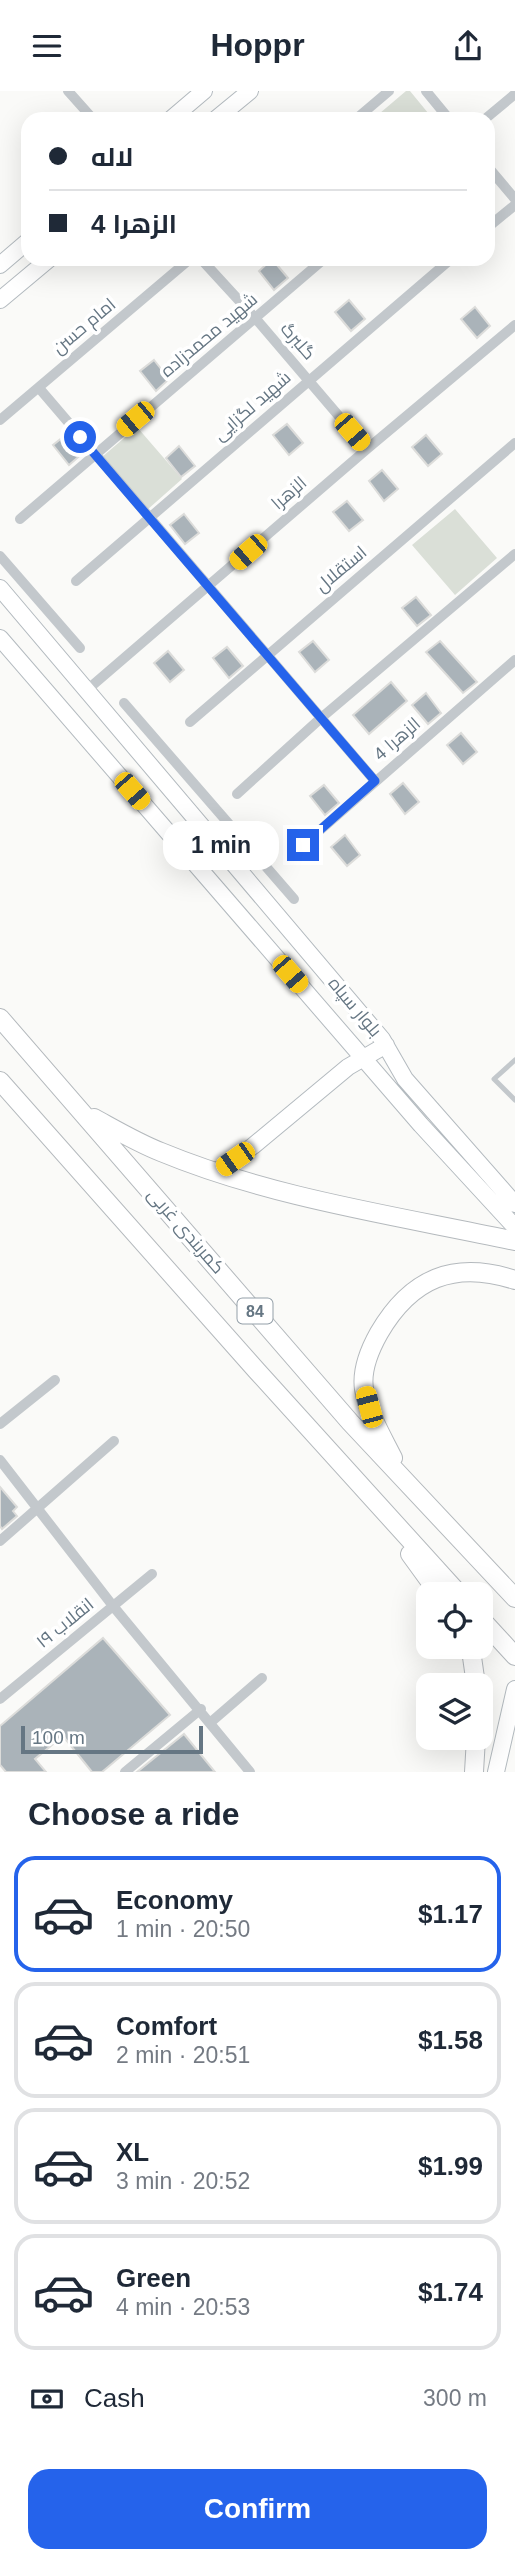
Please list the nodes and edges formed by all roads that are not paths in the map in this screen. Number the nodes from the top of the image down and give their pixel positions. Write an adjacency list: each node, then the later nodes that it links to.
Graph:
1 (68, 91): 7 (street)
2 (204, 91): 8 (main road)
3 (250, 91): 9 (main road)
4 (389, 91): 10 (street)
5 (426, 91): 11 (street)
6 (515, 94): 12 (street)
7 (87, 112)
8 (179, 112)
9 (224, 112)
10 (364, 112)
11 (443, 112)
12 (493, 112)
13 (495, 175): 14 (street)
14 (515, 199)
15 (515, 205): 16 (street)
16 (495, 221)
17 (21, 247): 18 (main road)
18 (0, 265)
19 (41, 266): 24 (main road)
20 (182, 266): 28 (street, امام حسن)
21 (207, 266): 25 (street, گلبرگ)
22 (316, 266): 25 (street, شهید محمدزاده)
23 (443, 266): 27 (street, شهید لگزایی)
24 (0, 300)
25 (256, 319): 27 (street, گلبرگ); 32 (street, شهید محمدزاده)
26 (515, 325): 31 (street, الزهرا)
27 (309, 380): 31 (street, گلبرگ); 33 (street, شهید لگزایی)
28 (38, 388): 29 (street, امام حسن); 32 (street)
29 (0, 420)
30 (515, 443): 42 (street, استقلال)
31 (367, 449): 38 (street, الزهرا)
32 (94, 453): 33 (street); 34 (street, شهید محمدزاده)
33 (150, 518): 37 (street, شهید لگزایی); 38 (street)
34 (19, 519)
35 (515, 554): 46 (street)
36 (0, 556): 41 (street)
37 (76, 581)
38 (209, 586): 42 (street); 44 (street, الزهرا)
39 (0, 589): 44 (main road, بلوار سپاه)
40 (0, 638): 56 (main road, بلوار سپاه)
41 (80, 648)
42 (267, 656): 46 (street); 47 (street, استقلال)
43 (515, 660): 49 (street, الزهرا 4)
44 (87, 690): 50 (main road, بلوار سپاه)
45 (124, 703): 48 (street)
46 (321, 718): 49 (street); 51 (street)
47 (190, 722)
48 (192, 781): 50 (street); 53 (street)
49 (375, 781): 52 (street, الزهرا 4)
50 (175, 794): 55 (main road, بلوار سپاه)
51 (237, 794)
52 (303, 845)
53 (294, 899)
54 (0, 1018): 60 (highway, کمربندی غربی / 84)
55 (386, 1045): 56 (main road); 62 (main road, بلوار سپاه)
56 (363, 1058): 61 (main road); 63 (main road, بلوار سپاه)
57 (515, 1060): 59 (lane)
58 (0, 1081): 72 (highway, 84)
59 (515, 1100)
60 (81, 1111): 61 (highway); 70 (highway, کمربندی غربی / 84)
61 (216, 1172): 64 (highway)
62 (515, 1204)
63 (515, 1227)
64 (515, 1241)
65 (515, 1280): 70 (highway)
66 (55, 1380): 67 (street)
67 (0, 1424)
68 (114, 1441): 71 (street)
69 (0, 1460): 71 (street)
70 (402, 1477): 77 (highway, کمربندی غربی / 84)
71 (38, 1509): 73 (street); 78 (street)
72 (392, 1520): 75 (highway); 76 (highway, 84)
73 (0, 1541)
74 (152, 1574): 78 (street, انقلاب ۱۹)
75 (430, 1582)
76 (448, 1582)
77 (515, 1598)
78 (113, 1606): 83 (street, انقلاب ۱۹); 84 (street)
79 (493, 1632): 80 (highway)
80 (513, 1654)
81 (262, 1678): 85 (street)
82 (515, 1689): 90 (main road)
83 (0, 1699)
84 (201, 1709): 85 (street); 87 (street)
85 (211, 1722): 88 (street)
86 (475, 1750): 89 (highway)
87 (125, 1772)
88 (250, 1772)
89 (474, 1772)
90 (496, 1772)

